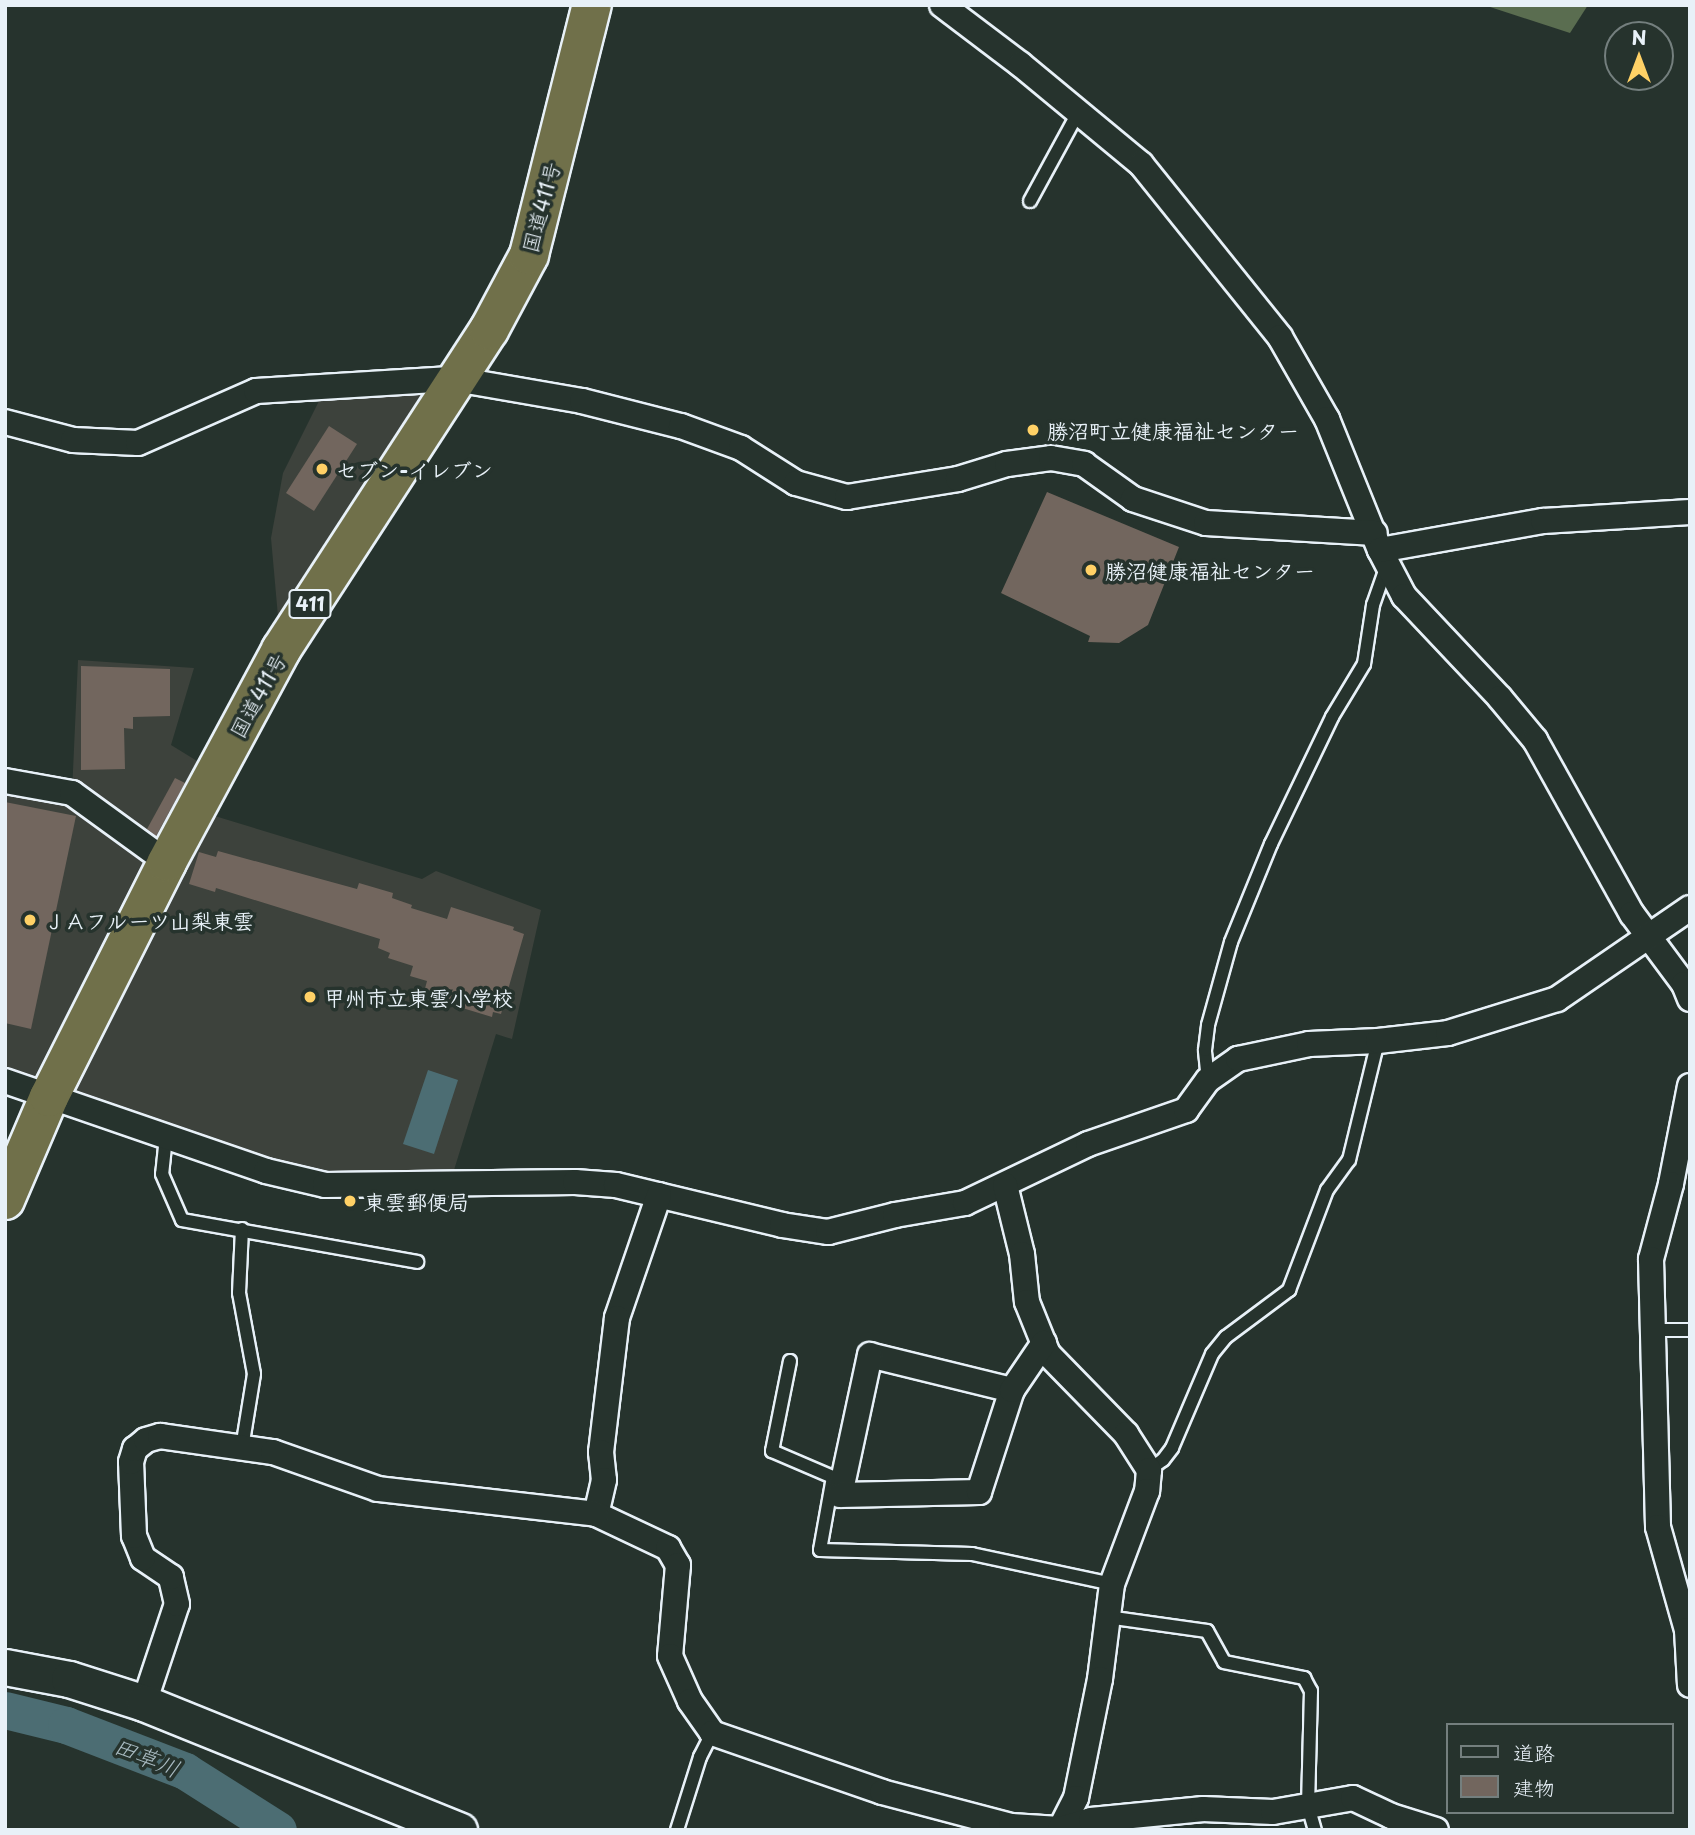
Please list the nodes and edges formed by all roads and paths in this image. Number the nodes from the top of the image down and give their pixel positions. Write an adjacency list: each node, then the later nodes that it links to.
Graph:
1 (942, 5): 3 (street)
2 (587, 6): 5 (highway, 国道411号 / 411)
3 (1078, 113): 4 (lane); 8 (street)
4 (1030, 201)
5 (455, 379): 6 (street); 8 (street); 10 (highway, 国道411号 / 411)
6 (5, 422)
7 (1690, 512): 8 (street)
8 (1381, 549): 12 (street); 15 (lane)
9 (5, 781): 10 (street)
10 (167, 862): 18 (highway, 国道411号 / 411)
11 (1690, 908): 12 (street)
12 (1650, 937): 13 (street); 14 (street)
13 (1690, 999)
14 (1378, 1041): 15 (street); 31 (lane)
15 (1208, 1080): 20 (street)
16 (5, 1081): 18 (street)
17 (1690, 1086): 25 (street)
18 (48, 1097): 19 (street); 22 (highway, 国道411号 / 411)
19 (166, 1137): 21 (street); 23 (lane)
20 (1005, 1185): 21 (street); 27 (street)
21 (659, 1195): 32 (street)
22 (5, 1200)
23 (242, 1229): 24 (lane); 30 (lane)
24 (417, 1262)
25 (1653, 1330): 26 (lane); 36 (street)
26 (1690, 1330)
27 (1044, 1343): 29 (street); 31 (street)
28 (790, 1361): 33 (lane)
29 (1012, 1390): 29 (street)
30 (242, 1448): 32 (street); 37 (street)
31 (1149, 1470): 33 (street)
32 (596, 1514): 38 (street)
33 (1112, 1584): 34 (street)
34 (1107, 1617): 39 (lane); 40 (street)
35 (5, 1667): 37 (street)
36 (1690, 1685)
37 (144, 1703): 41 (street)
38 (712, 1733): 40 (street); 42 (lane)
39 (1308, 1806): 40 (street); 43 (lane); 44 (street)
40 (1060, 1829)
41 (459, 1830)
42 (677, 1830)
43 (1315, 1830)
44 (1436, 1830)

